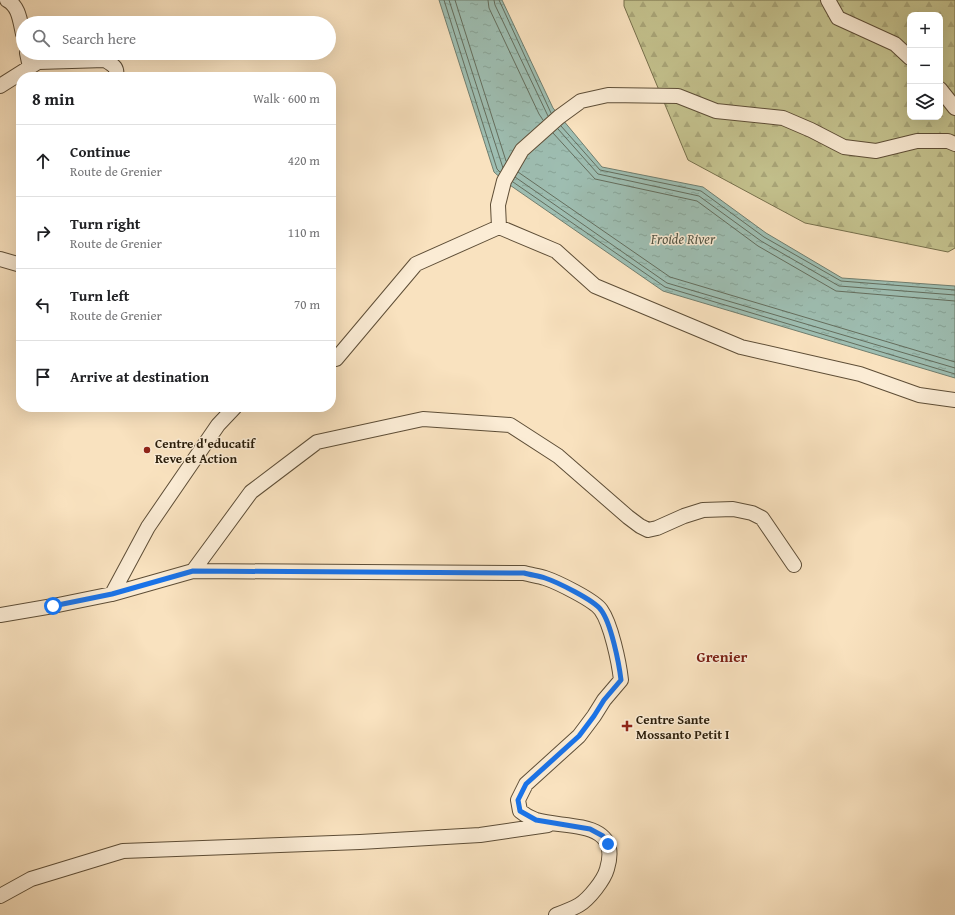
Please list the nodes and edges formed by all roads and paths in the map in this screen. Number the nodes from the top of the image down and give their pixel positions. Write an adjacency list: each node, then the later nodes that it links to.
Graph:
1 (7, 0): 3 (street)
2 (828, 0): 4 (street)
3 (19, 16)
4 (907, 55)
5 (28, 60): 8 (street)
6 (105, 60): 10 (street)
7 (105, 60): 8 (street)
8 (30, 67): 9 (street)
9 (22, 72)
10 (117, 72)
11 (16, 76): 12 (street)
12 (0, 86)
13 (943, 93): 14 (street)
14 (955, 108)
15 (955, 144): 16 (street)
16 (499, 227): 19 (street); 20 (street)
17 (0, 260): 18 (street)
18 (16, 264)
19 (336, 359)
20 (955, 400)
21 (230, 412): 24 (street)
22 (794, 565): 23 (street)
23 (193, 571): 24 (street); 26 (street)
24 (112, 594): 25 (street)
25 (0, 615)
26 (556, 824): 27 (street); 28 (street)
27 (0, 896)
28 (556, 915)

